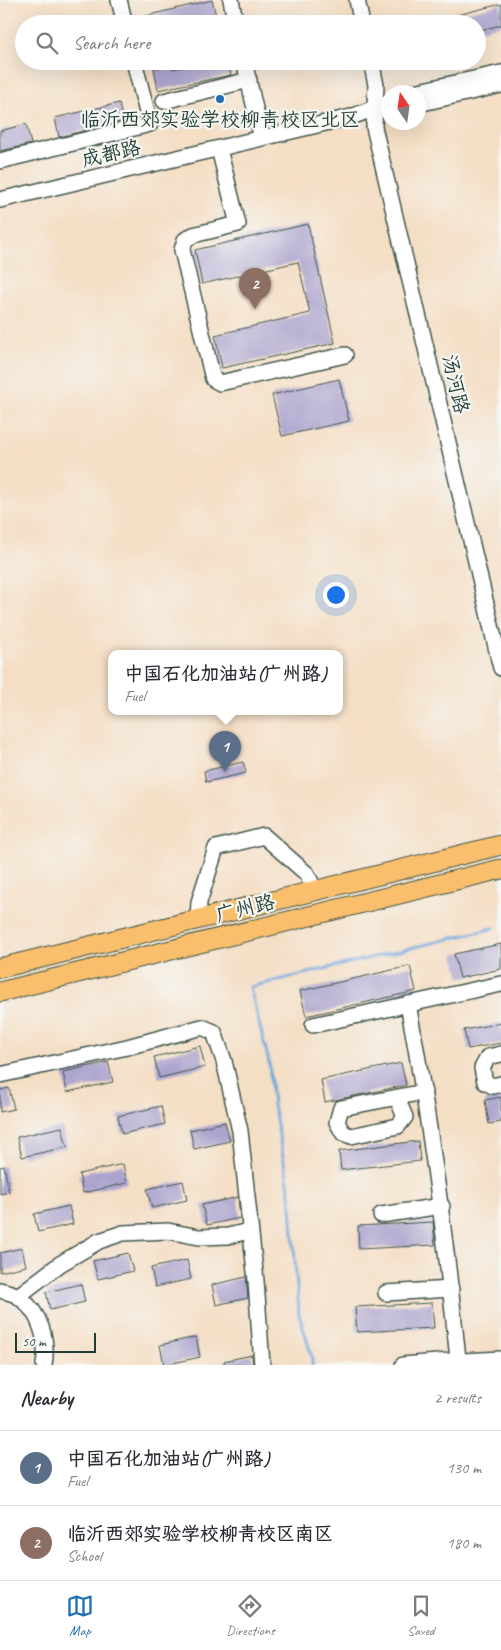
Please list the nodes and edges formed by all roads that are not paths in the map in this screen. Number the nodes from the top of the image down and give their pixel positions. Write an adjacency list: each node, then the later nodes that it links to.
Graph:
1 (120, 0): 5 (street)
2 (231, 0): 6 (street)
3 (347, 0): 7 (street)
4 (357, 0): 8 (street)
5 (123, 15)
6 (234, 15)
7 (350, 15)
8 (360, 15)
9 (136, 70): 27 (street)
10 (246, 70): 14 (street)
11 (363, 70): 20 (street, 汤河路)
12 (373, 70): 17 (street, 汤河路)
13 (501, 73): 16 (street)
14 (249, 80): 18 (street); 24 (street)
15 (501, 85): 19 (street)
16 (426, 89)
17 (381, 98)
18 (164, 101)
19 (426, 102)
20 (381, 104)
21 (381, 107): 24 (street, 成都路)
22 (381, 108): 26 (street, 成都路)
23 (381, 113): 32 (street, 汤河路)
24 (260, 130): 28 (street, 成都路)
25 (384, 130): 31 (street, 汤河路)
26 (218, 149): 29 (street, 成都路); 30 (street)
27 (0, 161)
28 (0, 191)
29 (0, 200)
30 (345, 355)
31 (501, 621)
32 (501, 668)
33 (501, 836): 35 (main road)
34 (501, 846): 35 (main road, 广州路)
35 (482, 850): 38 (main road, 广州路)
36 (501, 869): 37 (main road, 广州路)
37 (492, 875): 42 (main road, 广州路)
38 (315, 891): 39 (main road, 广州路); 39 (street)
39 (198, 920): 40 (main road, 广州路)
40 (0, 968)
41 (501, 984): 43 (street)
42 (0, 992)
43 (408, 1004): 44 (street); 48 (street)
44 (313, 1025)
45 (501, 1054): 47 (street)
46 (0, 1075): 52 (street)
47 (501, 1084)
48 (424, 1092): 49 (street); 50 (street)
49 (397, 1098)
50 (442, 1206): 51 (street); 53 (street)
51 (381, 1215)
52 (250, 1231): 56 (street); 60 (street)
53 (451, 1289): 55 (street); 58 (street)
54 (0, 1290): 56 (street)
55 (386, 1293)
56 (18, 1296): 59 (street)
57 (501, 1359): 58 (street)
58 (456, 1362): 61 (street)
59 (44, 1365)
60 (262, 1365)
61 (403, 1365)

